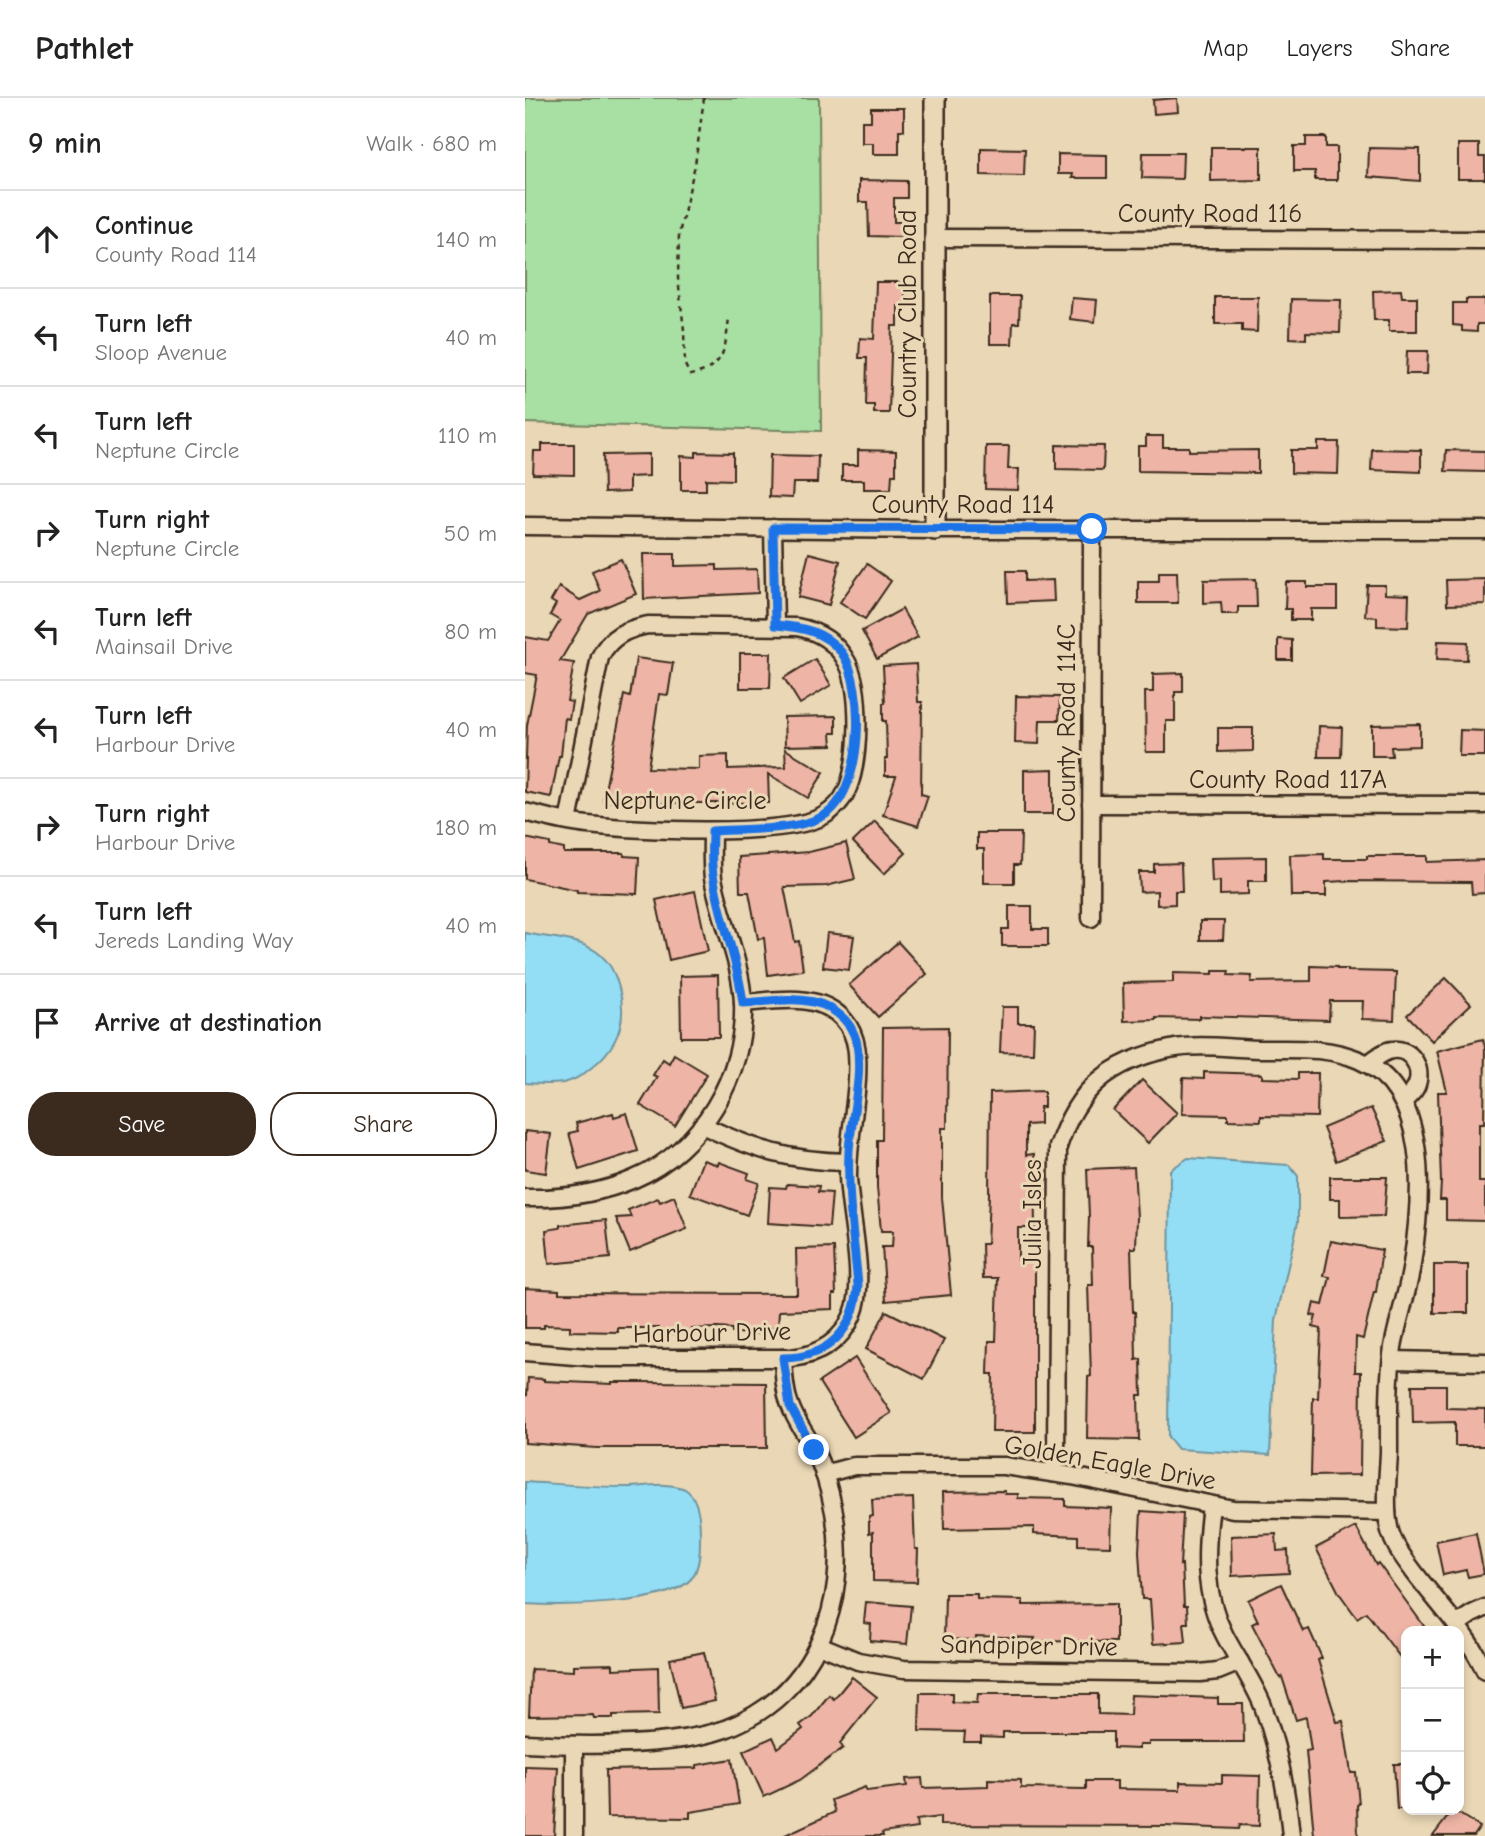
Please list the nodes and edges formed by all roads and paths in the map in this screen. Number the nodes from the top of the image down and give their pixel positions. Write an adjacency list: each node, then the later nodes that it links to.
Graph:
1 (704, 98): 5 (path)
2 (935, 98): 3 (street, Country Club Road)
3 (934, 237): 4 (street, County Road 116); 9 (street, Country Club Road)
4 (1485, 240)
5 (729, 318)
6 (525, 526): 7 (street, County Road 114)
7 (773, 528): 9 (street, County Road 114); 11 (street)
8 (1092, 529): 9 (street, County Road 114); 10 (street, County Road 114); 12 (street, County Road 114C)
9 (935, 530)
10 (1485, 530)
11 (775, 625): 15 (street, Neptune Circle); 16 (street, Neptune Circle)
12 (1091, 804): 13 (street, County Road 117A); 17 (street, County Road 114C)
13 (1485, 805)
14 (525, 813): 15 (street, Neptune Circle)
15 (568, 821): 16 (street, Neptune Circle)
16 (712, 831): 18 (street)
17 (1091, 918)
18 (743, 1003): 21 (street); 22 (street, Harbour Drive)
19 (1368, 1064): 20 (street, Julia Isles); 20 (street); 28 (street, Julia Isles)
20 (1403, 1101): 26 (street, Julia Isles)
21 (702, 1125): 22 (street); 23 (street)
22 (849, 1162): 25 (street, Harbour Drive)
23 (525, 1198)
24 (525, 1352): 25 (street, Harbour Drive)
25 (783, 1358): 29 (street)
26 (1392, 1360): 27 (street); 31 (street, Julia Isles)
27 (1485, 1362)
28 (1053, 1473): 29 (street, Golden Eagle Drive); 30 (street, Golden Eagle Drive)
29 (824, 1474): 34 (street)
30 (1211, 1506): 31 (street, Golden Eagle Drive); 35 (street)
31 (1387, 1512): 33 (street, Julia Isles)
32 (1485, 1608): 33 (street)
33 (1456, 1625): 36 (street, Julia Isles)
34 (819, 1645): 35 (street, Sandpiper Drive); 38 (street)
35 (1240, 1662): 40 (street)
36 (1483, 1663)
37 (525, 1743): 38 (street)
38 (573, 1745): 39 (street)
39 (574, 1836)
40 (1291, 1836)

